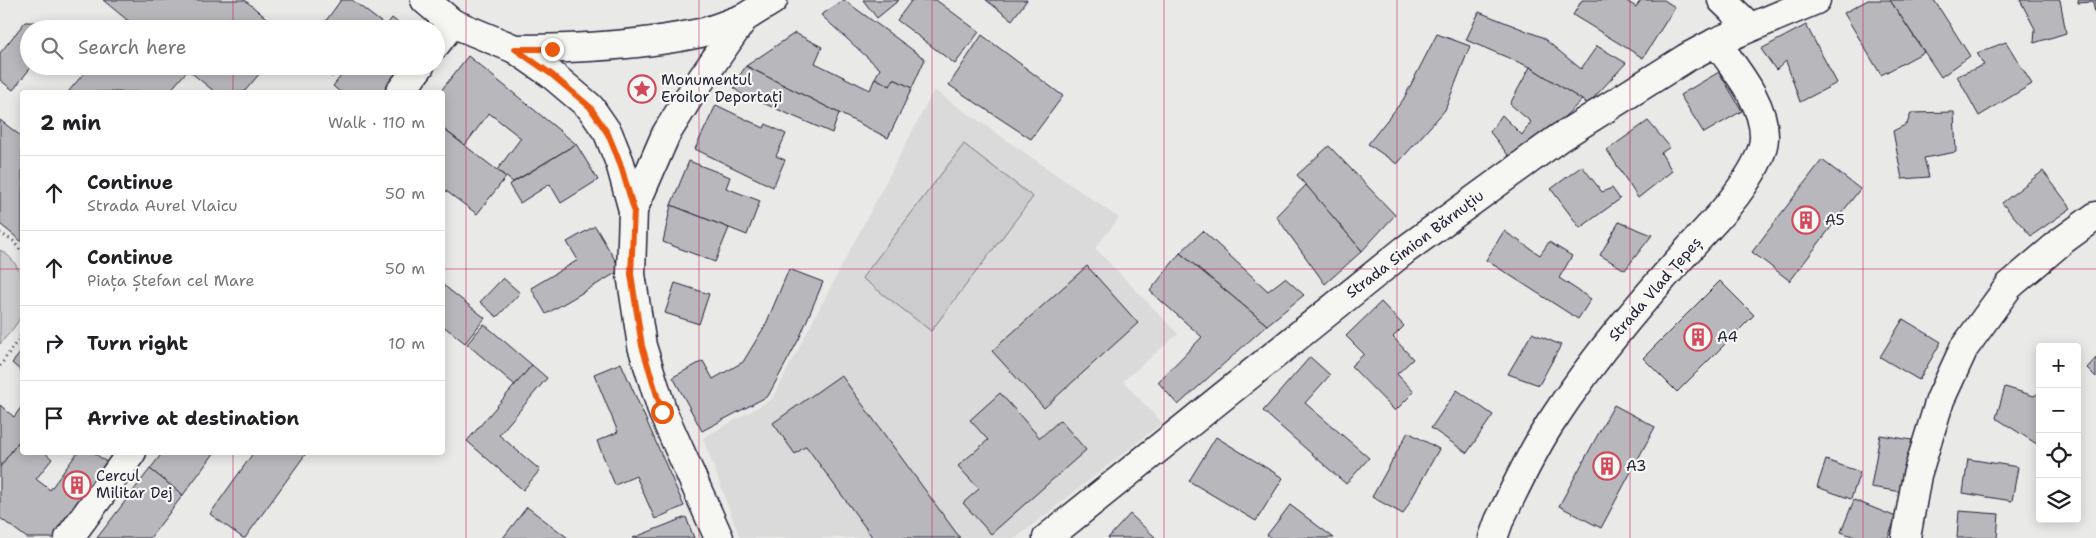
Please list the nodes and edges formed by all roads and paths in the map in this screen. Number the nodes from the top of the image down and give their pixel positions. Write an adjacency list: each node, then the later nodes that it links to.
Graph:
1 (425, 0): 6 (street)
2 (773, 0): 5 (street)
3 (1722, 0): 7 (street)
4 (1816, 0): 7 (street, Strada Simion Bărnuțiu)
5 (744, 18): 10 (street); 13 (street)
6 (452, 23): 8 (street); 10 (street)
7 (1750, 27): 9 (street, Strada Simion Bărnuțiu)
8 (445, 32)
9 (1716, 42): 22 (street, Strada Simion Bărnuțiu); 23 (street, Strada Vlad Țepeș)
10 (515, 49): 13 (street)
11 (413, 75): 12 (street)
12 (402, 90)
13 (634, 210): 21 (street)
14 (2096, 216): 24 (street)
15 (0, 233): 16 (path)
16 (20, 250)
17 (20, 337): 18 (path)
18 (0, 366)
19 (130, 455): 20 (street)
20 (69, 538)
21 (719, 538)
22 (1047, 538)
23 (1493, 538)
24 (1906, 538)

